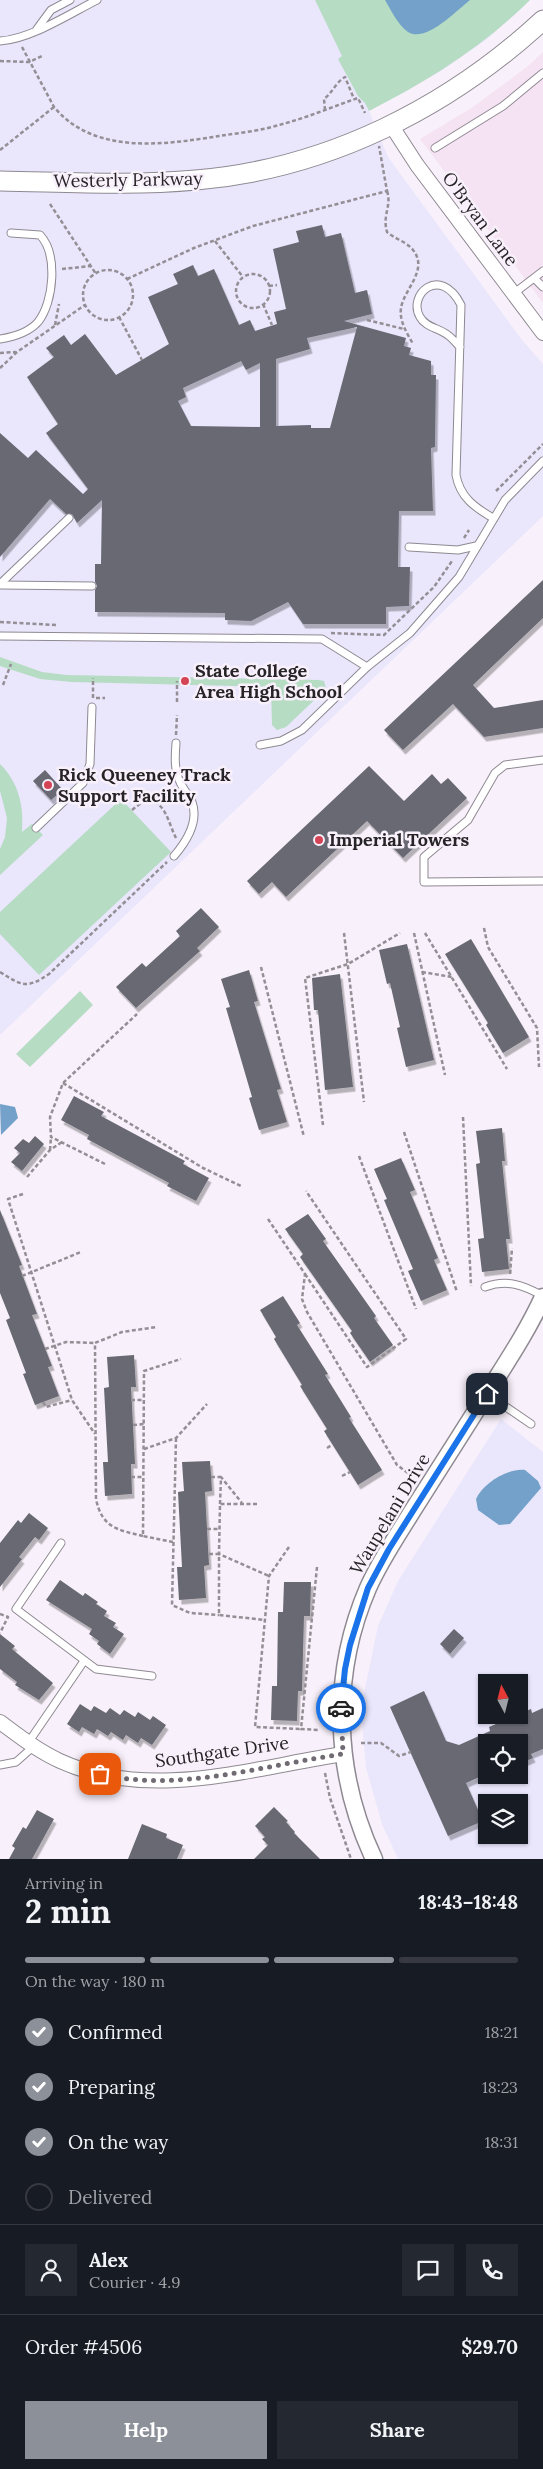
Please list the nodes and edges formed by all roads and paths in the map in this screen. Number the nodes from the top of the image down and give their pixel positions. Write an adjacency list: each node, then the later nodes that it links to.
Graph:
1 (70, 0): 4 (lane)
2 (97, 0): 4 (lane)
3 (543, 20): 15 (main road, Westerly Parkway)
4 (36, 30): 5 (lane)
5 (0, 41)
6 (21, 45): 9 (path)
7 (42, 56): 9 (path)
8 (0, 61): 9 (path)
9 (29, 62): 12 (path)
10 (543, 73): 17 (lane)
11 (354, 100): 13 (path); 13 (path); 14 (path)
12 (54, 107): 13 (path); 18 (path)
13 (325, 110)
14 (365, 113)
15 (391, 125): 19 (main road, Westerly Parkway); 34 (street, O'Bryan Lane)
16 (378, 143): 20 (path)
17 (435, 148)
18 (0, 150)
19 (0, 181)
20 (387, 191): 23 (path); 44 (path)
21 (50, 204): 24 (path)
22 (10, 233): 46 (lane)
23 (215, 240): 28 (path); 29 (path)
24 (91, 266): 26 (path); 27 (path)
25 (543, 271): 30 (lane)
26 (96, 274): 29 (path); 39 (path)
27 (62, 275)
28 (243, 277): 32 (path); 35 (path)
29 (127, 279): 40 (path)
30 (535, 279): 33 (lane); 34 (lane)
31 (277, 285): 32 (path)
32 (269, 286): 38 (path)
33 (543, 287)
34 (513, 294): 45 (street, O'Bryan Lane)
35 (237, 296): 37 (path); 38 (path)
36 (60, 299): 43 (path)
37 (232, 299)
38 (263, 304): 42 (path)
39 (85, 305): 40 (path); 43 (path)
40 (119, 317): 51 (path)
41 (367, 320): 44 (path)
42 (272, 325)
43 (54, 327): 49 (path)
44 (405, 329): 47 (path)
45 (543, 333)
46 (0, 339)
47 (413, 344)
48 (460, 347): 48 (lane); 57 (lane)
49 (17, 352): 50 (path); 52 (path)
50 (0, 353)
51 (142, 360)
52 (0, 368)
53 (543, 444): 55 (path)
54 (543, 461): 57 (lane)
55 (496, 491)
56 (68, 518): 63 (lane)
57 (492, 518): 60 (lane)
58 (469, 530): 59 (path)
59 (464, 538)
60 (476, 546): 61 (lane); 70 (lane)
61 (410, 547)
62 (452, 561): 67 (path)
63 (0, 585): 64 (lane)
64 (92, 586)
65 (0, 622): 66 (path)
66 (64, 626)
67 (328, 632)
68 (0, 636): 70 (lane)
69 (10, 664): 73 (path)
70 (367, 667): 79 (lane)
71 (93, 678): 74 (path)
72 (177, 681): 75 (path)
73 (3, 685)
74 (93, 698)
75 (177, 702)
76 (92, 706): 82 (lane)
77 (177, 715): 78 (path)
78 (176, 740): 83 (lane)
79 (260, 745)
80 (543, 760): 85 (lane)
81 (132, 810): 83 (path)
82 (36, 828)
83 (180, 846): 84 (lane)
84 (174, 856): 93 (path)
85 (543, 881)
86 (484, 928): 97 (path)
87 (344, 933): 91 (path)
88 (400, 933): 91 (path)
89 (414, 933): 94 (path)
90 (425, 933): 95 (path)
91 (348, 964): 101 (path); 103 (path)
92 (261, 967): 106 (path)
93 (0, 972)
94 (422, 972): 95 (path); 99 (path)
95 (452, 977): 98 (path)
96 (137, 1014): 100 (path)
97 (539, 1067)
98 (507, 1069)
99 (444, 1075)
100 (64, 1083): 105 (path); 112 (path)
101 (364, 1102)
102 (463, 1117): 122 (path)
103 (323, 1125)
104 (404, 1132): 124 (path)
105 (51, 1136): 107 (path); 108 (path)
106 (304, 1137)
107 (62, 1142): 108 (path); 110 (path)
108 (50, 1150): 111 (path)
109 (360, 1156): 126 (path)
110 (105, 1164)
111 (27, 1177)
112 (241, 1186)
113 (306, 1191): 119 (path)
114 (23, 1194): 118 (path)
115 (268, 1219): 119 (path)
116 (512, 1248): 121 (path)
117 (81, 1252): 118 (path)
118 (32, 1273): 120 (path); 129 (path)
119 (305, 1274): 148 (path)
120 (22, 1276)
121 (510, 1282): 123 (lane); 125 (lane)
122 (471, 1286)
123 (485, 1287)
124 (456, 1292)
125 (543, 1296): 132 (street, Waupelani Drive)
126 (416, 1310)
127 (157, 1326): 128 (path)
128 (95, 1343): 129 (path); 141 (path)
129 (54, 1345): 130 (path); 133 (path)
130 (45, 1349)
131 (181, 1359): 135 (path)
132 (487, 1394): 140 (lane); 178 (street, Waupelani Drive)
133 (72, 1400): 136 (path); 141 (path)
134 (131, 1400): 135 (path)
135 (144, 1400): 139 (path)
136 (43, 1402)
137 (206, 1404): 142 (path)
138 (133, 1424): 139 (path)
139 (144, 1424): 145 (path)
140 (531, 1424)
141 (95, 1435): 158 (path)
142 (176, 1438): 145 (path); 159 (path)
143 (332, 1445): 144 (path)
144 (327, 1448)
145 (144, 1449): 150 (path)
146 (350, 1472): 147 (path)
147 (342, 1476)
148 (412, 1476)
149 (132, 1477): 150 (path)
150 (144, 1477): 158 (path)
151 (211, 1477): 152 (path)
152 (221, 1477): 153 (path); 154 (path)
153 (220, 1504): 154 (path); 157 (path)
154 (242, 1504): 155 (path)
155 (257, 1504)
156 (207, 1529): 157 (path)
157 (220, 1529): 163 (path)
158 (143, 1536): 159 (path)
159 (173, 1542): 167 (path)
160 (62, 1543): 170 (lane)
161 (289, 1547): 165 (path)
162 (208, 1554): 163 (path)
163 (219, 1554): 165 (path); 167 (path)
164 (316, 1567): 173 (path)
165 (269, 1576): 168 (path)
166 (0, 1614): 169 (path)
167 (219, 1615): 168 (path)
168 (264, 1620): 173 (path)
169 (0, 1633)
170 (84, 1661): 171 (lane); 176 (lane)
171 (152, 1676)
172 (0, 1722): 176 (street, Southgate Drive)
173 (301, 1729): 174 (path)
174 (320, 1730)
175 (361, 1743): 177 (path)
176 (31, 1745): 178 (street, Southgate Drive); 179 (lane)
177 (410, 1752)
178 (343, 1754): 182 (street, Waupelani Drive)
179 (0, 1764)
180 (325, 1773): 181 (path)
181 (351, 1859)
182 (374, 1859)

